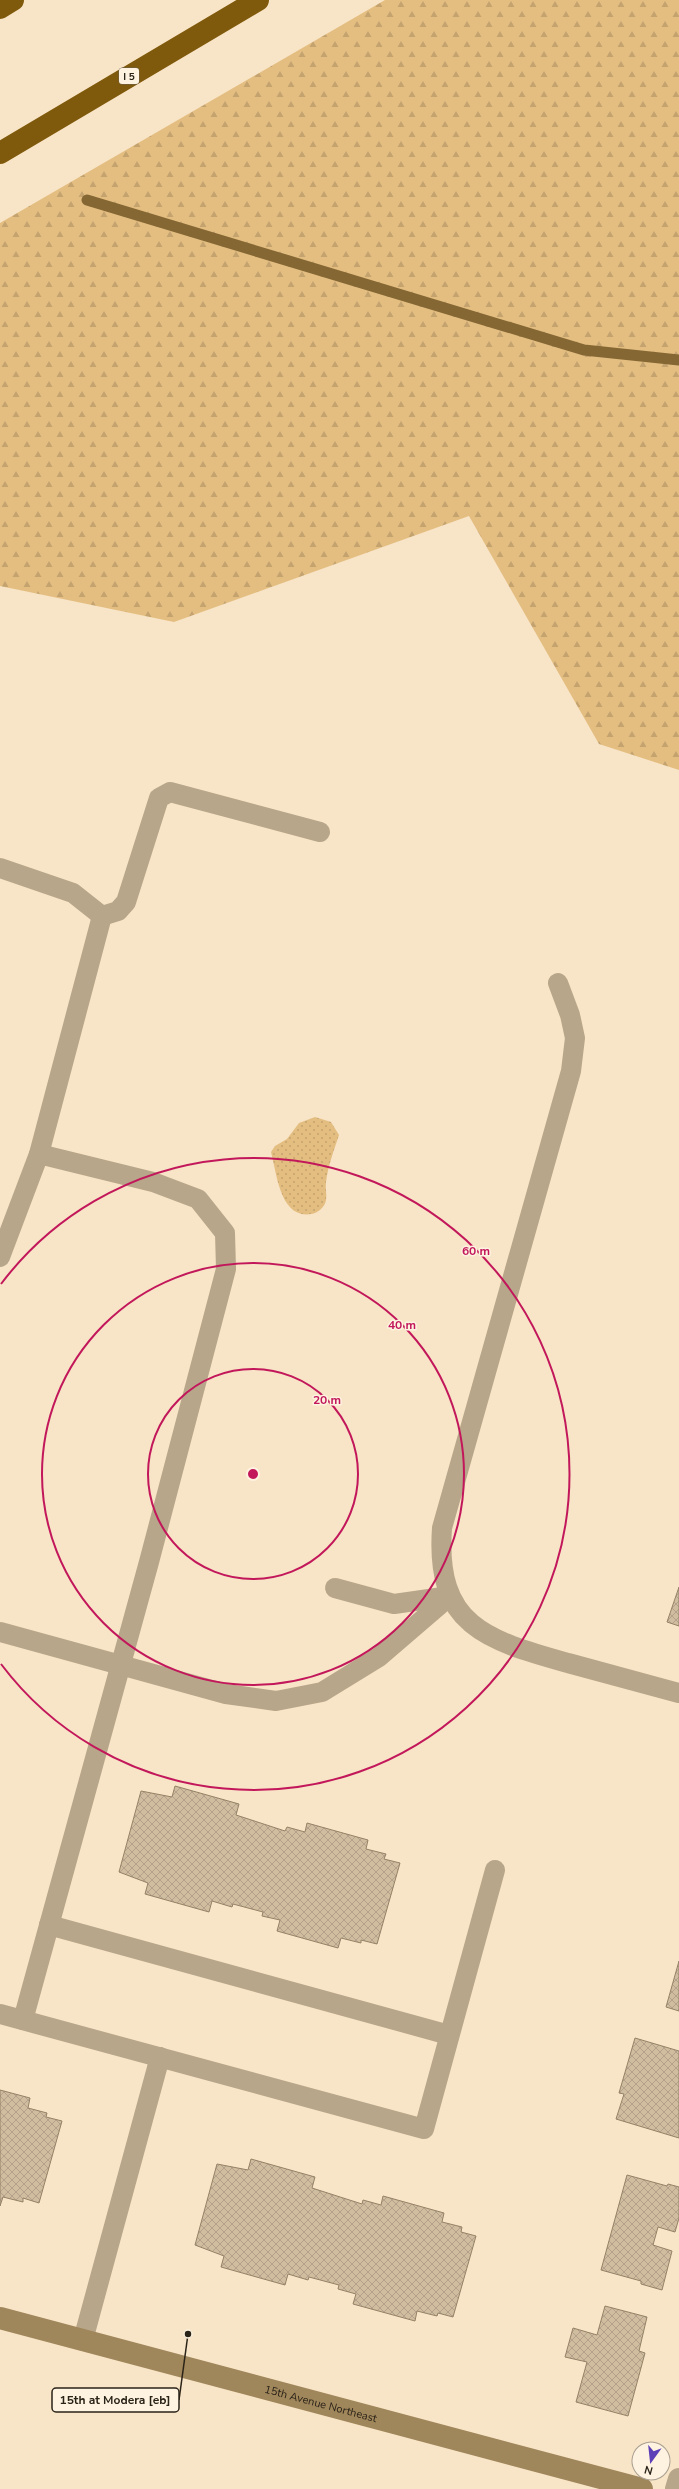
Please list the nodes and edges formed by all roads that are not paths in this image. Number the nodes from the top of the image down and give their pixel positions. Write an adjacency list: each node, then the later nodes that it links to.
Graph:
1 (13, 0): 3 (highway)
2 (258, 0): 4 (highway, I 5)
3 (0, 8)
4 (0, 153)
5 (320, 832): 7 (lane)
6 (0, 868): 7 (lane)
7 (102, 916): 9 (lane)
8 (558, 983): 12 (lane)
9 (39, 1154): 10 (lane); 14 (lane)
10 (0, 1258)
11 (335, 1588): 12 (lane)
12 (450, 1596): 14 (lane); 15 (lane)
13 (0, 1632): 14 (lane)
14 (121, 1664): 17 (lane)
15 (679, 1693)
16 (495, 1870): 20 (lane)
17 (49, 1925): 19 (lane); 20 (lane)
18 (0, 2014): 19 (lane)
19 (23, 2020): 21 (lane)
20 (450, 2035): 21 (lane)
21 (160, 2057): 23 (lane)
22 (0, 2318): 23 (street, 15th Avenue Northeast)
23 (82, 2340): 25 (street, 15th Avenue Northeast)
24 (679, 2479): 26 (street)
25 (642, 2489)
26 (676, 2489)

